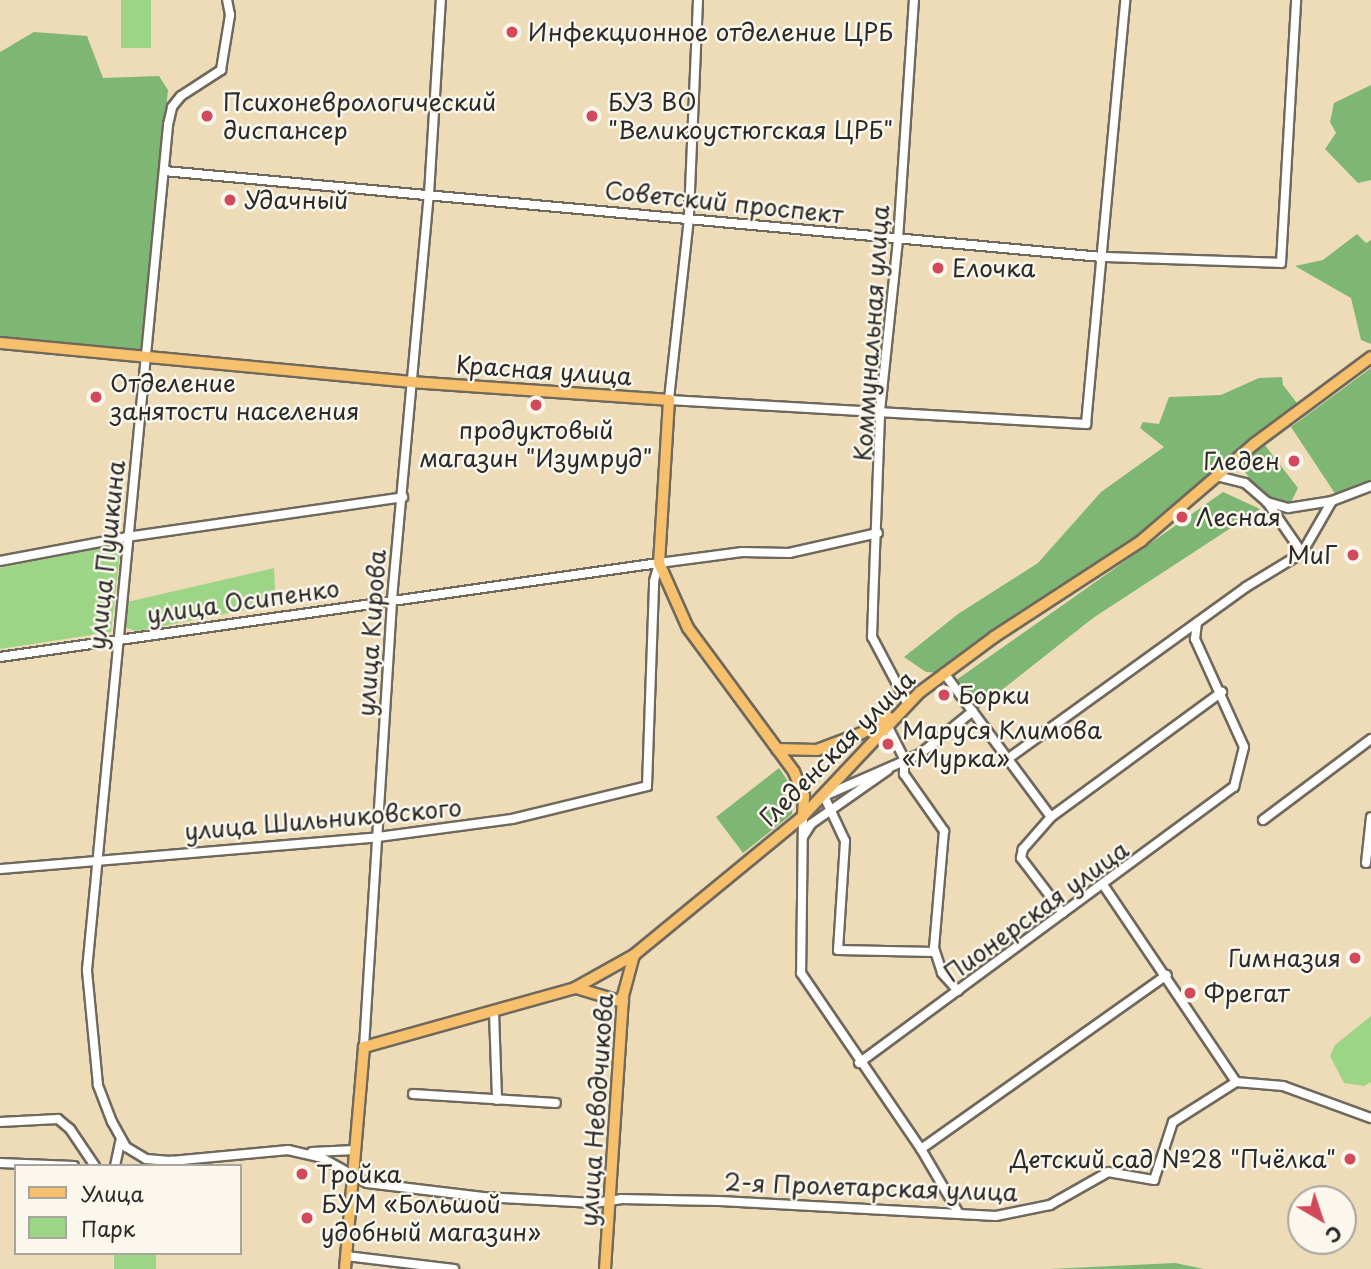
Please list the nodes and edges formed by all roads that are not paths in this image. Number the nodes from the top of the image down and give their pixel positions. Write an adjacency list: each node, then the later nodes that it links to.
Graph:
1 (228, 0): 7 (street, улица Пушкина)
2 (441, 0): 8 (street, улица Кирова)
3 (698, 0): 9 (street)
4 (914, 0): 10 (street, Коммунальная улица)
5 (1125, 0): 11 (street)
6 (1296, 0): 11 (street, Советский проспект)
7 (164, 171): 8 (street, Советский проспект); 13 (street, улица Пушкина)
8 (429, 194): 9 (street, Советский проспект); 15 (street, улица Кирова)
9 (689, 218): 10 (street, Советский проспект); 16 (street)
10 (898, 240): 11 (street, Советский проспект); 17 (street, Коммунальная улица)
11 (1102, 257): 17 (street, Красная улица)
12 (0, 343): 13 (main road, Красная улица)
13 (146, 357): 15 (main road, Красная улица); 24 (street, улица Пушкина)
14 (1371, 357): 18 (main road, Гледенская улица)
15 (412, 382): 16 (main road, Красная улица); 20 (street, улица Кирова)
16 (669, 400): 17 (street, Красная улица); 27 (main road)
17 (880, 411): 23 (street, Коммунальная улица)
18 (1217, 476): 22 (street); 32 (main road, Гледенская улица)
19 (1371, 486): 21 (street)
20 (403, 497): 24 (street); 28 (street, улица Кирова)
21 (1332, 501): 22 (street); 25 (street)
22 (1267, 502): 25 (street)
23 (878, 533): 27 (street, улица Осипенко); 34 (street, Коммунальная улица)
24 (127, 537): 26 (street); 30 (street, улица Пушкина)
25 (1302, 553): 29 (street)
26 (0, 561)
27 (659, 563): 28 (street, улица Осипенко); 38 (main road); 47 (street, улица Шильниковского)
28 (392, 599): 30 (street, улица Осипенко); 47 (street, улица Кирова)
29 (1198, 623): 33 (street); 40 (street)
30 (117, 639): 31 (street, улица Осипенко); 49 (street, улица Пушкина)
31 (0, 657)
32 (944, 673): 34 (main road, Гледенская улица); 35 (street)
33 (1222, 692): 44 (street); 52 (street, Пионерская улица)
34 (904, 705): 36 (main road, Гледенская улица); 38 (main road)
35 (973, 712): 39 (street); 40 (street)
36 (887, 725): 39 (street); 41 (main road, Гледенская улица)
37 (1371, 739): 46 (street)
38 (777, 749): 43 (main road)
39 (904, 758): 41 (street); 42 (street); 54 (street)
40 (1009, 758): 44 (street)
41 (824, 796): 42 (street); 43 (main road, Гледенская улица)
42 (832, 809): 48 (street); 54 (street)
43 (803, 816): 48 (street); 55 (main road, Гледенская улица)
44 (1051, 817): 53 (street)
45 (1371, 817): 50 (street)
46 (1263, 820)
47 (378, 837): 49 (street, улица Шильниковского); 61 (street, улица Кирова)
48 (802, 837): 62 (street)
49 (95, 858): 51 (street, улица Шильниковского); 69 (street, улица Пушкина)
50 (1366, 863)
51 (0, 869)
52 (1104, 886): 53 (street, Пионерская улица); 56 (street)
53 (1063, 913): 58 (street, Пионерская улица)
54 (935, 952): 58 (street)
55 (634, 955): 57 (main road, Гледенская улица); 59 (main road, улица Неводчикова)
56 (1167, 975): 63 (street); 70 (street)
57 (575, 988): 59 (main road); 60 (main road, Гледенская улица)
58 (958, 991): 62 (street, Пионерская улица)
59 (623, 1002): 79 (main road, улица Неводчикова)
60 (494, 1012): 61 (main road, Гледенская улица); 65 (street)
61 (364, 1047): 71 (main road, улица Кирова)
62 (859, 1063): 70 (street)
63 (1236, 1082): 67 (street); 80 (street, 2-я Пролетарская улица)
64 (413, 1094): 65 (street)
65 (497, 1100): 66 (street)
66 (556, 1102)
67 (1371, 1118)
68 (0, 1122): 76 (street)
69 (120, 1136): 74 (street, улица Пушкина); 77 (street)
70 (921, 1149): 80 (street)
71 (355, 1150): 72 (street, 2-я Пролетарская улица); 78 (main road, улица Кирова)
72 (306, 1153): 74 (street, 2-я Пролетарская улица); 78 (street, 2-я Пролетарская улица)
73 (0, 1163): 75 (street)
74 (168, 1163)
75 (25, 1164)
76 (93, 1164)
77 (116, 1164)
78 (353, 1174): 79 (street, 2-я Пролетарская улица); 81 (main road, улица Кирова)
79 (610, 1199): 80 (street, 2-я Пролетарская улица); 84 (main road, улица Неводчикова)
80 (958, 1212)
81 (346, 1256): 82 (main road, улица Кирова); 83 (street)
82 (345, 1269)
83 (454, 1269)
84 (606, 1269)

